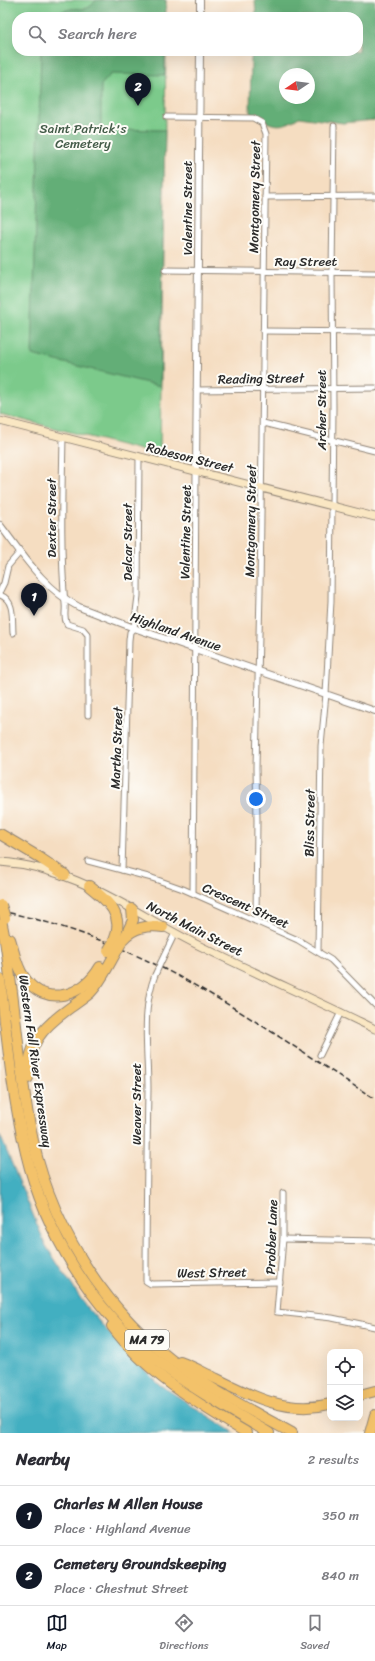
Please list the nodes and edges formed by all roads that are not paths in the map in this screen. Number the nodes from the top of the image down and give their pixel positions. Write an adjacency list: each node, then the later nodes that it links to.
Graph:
1 (200, 0): 2 (street)
2 (200, 12)
3 (200, 56): 5 (street, Valentine Street)
4 (166, 117): 5 (street)
5 (199, 118): 9 (street, Montgomery Street); 11 (street, Valentine Street)
6 (334, 126): 7 (street, Archer Street)
7 (334, 196): 8 (street); 9 (street); 13 (street, Archer Street)
8 (375, 196)
9 (266, 197): 12 (street, Montgomery Street)
10 (165, 270): 11 (street, Ray Street)
11 (198, 271): 12 (street, Ray Street); 21 (street, Valentine Street)
12 (264, 272): 13 (street, Ray Street); 16 (street, Montgomery Street)
13 (332, 272): 14 (street, Ray Street); 15 (street, Archer Street)
14 (375, 273)
15 (332, 331): 16 (street); 17 (street); 19 (street, Archer Street)
16 (263, 332): 18 (street, Montgomery Street)
17 (375, 332)
18 (262, 388): 19 (street, Reading Street); 21 (street, Reading Street); 23 (street, Montgomery Street)
19 (333, 388): 20 (street, Reading Street); 25 (street, Archer Street)
20 (375, 388)
21 (196, 390): 28 (street, Valentine Street)
22 (0, 421): 24 (main road, Robeson Street)
23 (263, 424): 25 (street); 29 (street, Montgomery Street)
24 (63, 437): 27 (main road, Robeson Street); 36 (street, Dexter Street)
25 (332, 440): 26 (street); 30 (street, Archer Street)
26 (375, 451)
27 (139, 456): 28 (main road, Robeson Street); 37 (street, Delcar Street)
28 (196, 471): 29 (main road, Robeson Street); 39 (street, Valentine Street)
29 (262, 488): 30 (main road, Robeson Street); 40 (street, Montgomery Street)
30 (332, 506): 31 (main road, Robeson Street); 41 (street, Archer Street)
31 (375, 517)
32 (0, 525): 33 (street, Highland Avenue)
33 (20, 552): 34 (street); 36 (street, Highland Avenue)
34 (0, 591)
35 (0, 595): 38 (street)
36 (65, 598): 37 (street, Highland Avenue); 43 (street, Dexter Street)
37 (134, 628): 39 (street, Highland Avenue); 47 (street, Martha Street)
38 (12, 633)
39 (195, 650): 40 (street, Highland Avenue); 50 (street, Valentine Street)
40 (259, 671): 41 (street, Highland Avenue); 54 (street, Montgomery Street)
41 (326, 694): 42 (street, Highland Avenue); 58 (street, Bliss Street)
42 (375, 711)
43 (88, 715)
44 (0, 834): 48 (highway)
45 (0, 862): 48 (main road, North Main Street)
46 (88, 862): 47 (street, Crescent Street)
47 (122, 870): 50 (street, Crescent Street)
48 (65, 875): 49 (main road, North Main Street)
49 (89, 886): 52 (main road, North Main Street); 57 (highway)
50 (192, 893): 54 (street, Crescent Street)
51 (1, 904): 53 (highway, bridge)
52 (132, 909): 55 (main road, North Main Street); 57 (highway)
53 (2, 917): 59 (highway); 65 (highway, Western Fall River Expressway / MA 79)
54 (256, 920): 58 (street, Crescent Street)
55 (163, 927): 56 (main road, North Main Street); 57 (highway)
56 (175, 933): 62 (main road, North Main Street); 70 (street, Weaver Street, bridge)
57 (119, 941): 59 (highway, bridge)
58 (318, 951): 61 (street, Crescent Street)
59 (112, 953): 65 (highway)
60 (0, 979): 69 (highway, Western Fall River Expressway / MA 79)
61 (375, 1005)
62 (341, 1012): 63 (main road, North Main Street); 64 (street)
63 (375, 1028)
64 (320, 1056)
65 (29, 1120): 73 (highway, Western Fall River Expressway / MA 79)
66 (283, 1193): 67 (street, Probber Lane)
67 (283, 1239): 68 (street); 71 (street, Probber Lane)
68 (375, 1241)
69 (74, 1267): 78 (highway); 79 (highway, Western Fall River Expressway / MA 79)
70 (146, 1280): 71 (street, West Street)
71 (280, 1282): 72 (street, Probber Lane)
72 (375, 1327)
73 (172, 1360): 76 (highway); 80 (highway, Western Fall River Expressway / MA 79)
74 (375, 1391): 75 (highway)
75 (363, 1394)
76 (327, 1404)
77 (375, 1415): 81 (highway)
78 (246, 1433)
79 (269, 1433)
80 (292, 1433)
81 (370, 1433)

